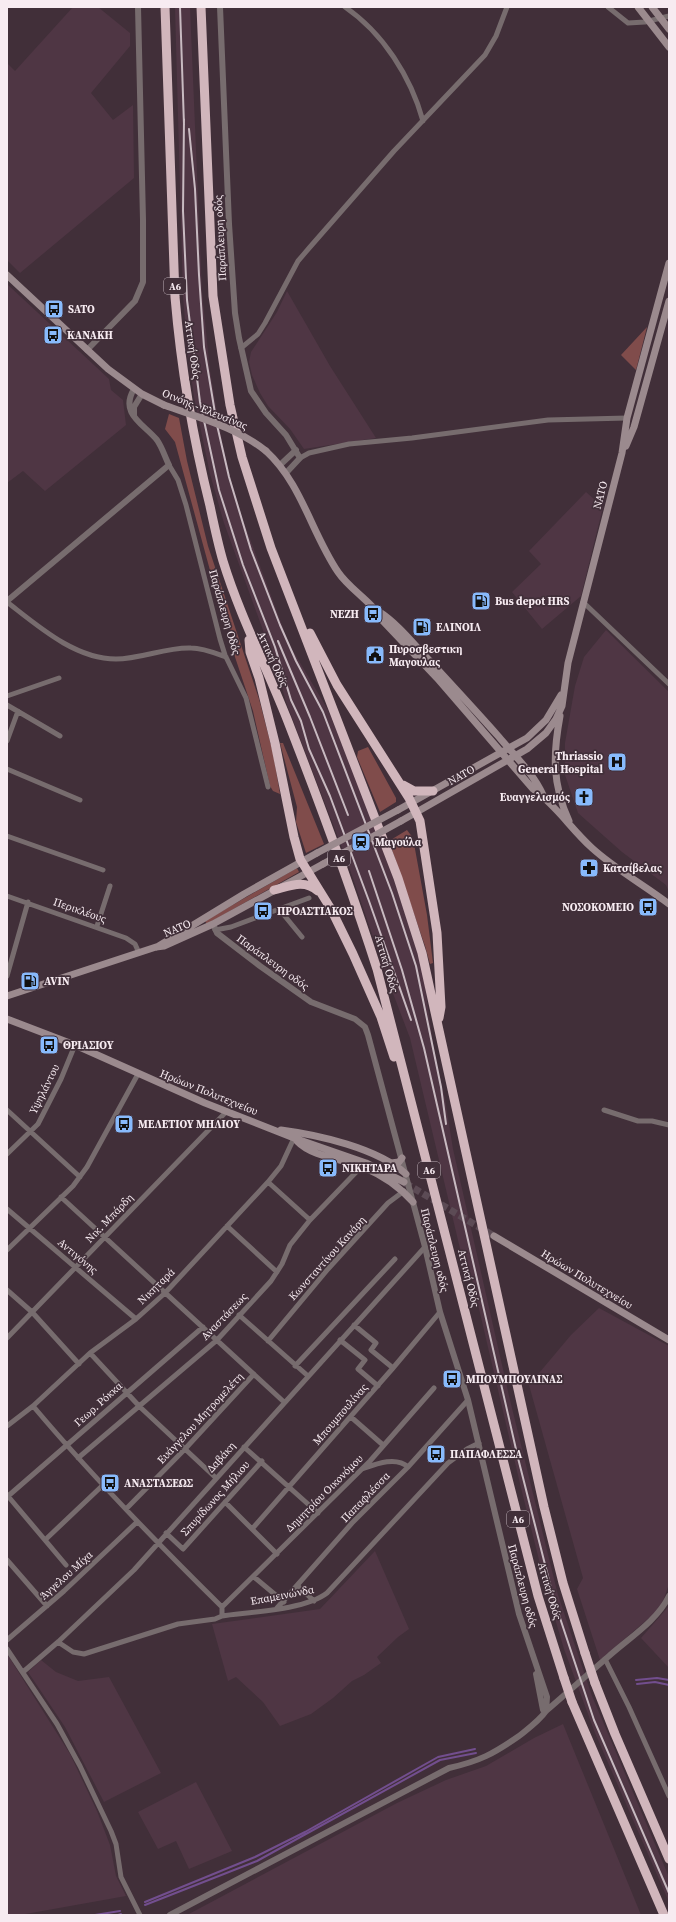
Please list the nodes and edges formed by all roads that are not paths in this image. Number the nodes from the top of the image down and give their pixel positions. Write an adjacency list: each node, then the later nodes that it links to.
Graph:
1 (138, 7): 20 (street)
2 (165, 7): 35 (highway, Αττική Οδός / Α6)
3 (200, 7): 31 (highway, Αττική Οδός / Α6)
4 (220, 7): 19 (street, Παράπλευρη οδός)
5 (345, 7): 15 (street)
6 (507, 7): 15 (street)
7 (608, 7): 12 (street)
8 (638, 7): 12 (main road)
9 (652, 7): 11 (main road)
10 (669, 16): 11 (street)
11 (660, 18): 12 (street); 13 (main road)
12 (649, 22): 14 (main road)
13 (669, 29)
14 (669, 47)
15 (423, 121): 19 (street)
16 (669, 263): 24 (main road, ΝΑΤΟ)
17 (7, 275): 20 (main road, Οινόης - Ελευσίνας)
18 (669, 302): 26 (main road, ΝΑΤΟ)
19 (241, 348): 25 (street, Παράπλευρη οδός)
20 (87, 350): 21 (main road, Οινόης - Ελευσίνας)
21 (134, 389): 22 (main road, Οινόης - Ελευσίνας); 23 (street)
22 (142, 394): 23 (street); 29 (main road, Οινόης - Ελευσίνας, bridge)
23 (134, 417): 28 (street)
24 (627, 418): 26 (main road, ΝΑΤΟ); 27 (street)
25 (296, 450): 27 (street, Παράπλευρη οδός); 29 (street)
26 (622, 453): 33 (main road, ΝΑΤΟ)
27 (300, 458): 30 (street)
28 (169, 465): 32 (street); 36 (street, Παράπλευρη Οδός)
29 (280, 465): 30 (main road, Οινόης - Ελευσίνας)
30 (286, 473): 34 (main road, Οινόης - Ελευσίνας)
31 (282, 578): 51 (highway); 78 (highway, Αττική Οδός / Α6)
32 (8, 599): 36 (street)
33 (583, 602): 38 (main road, ΝΑΤΟ); 39 (street)
34 (376, 610): 45 (main road, Οινόης - Ελευσίνας); 47 (main road, Οινόης - Ελευσίνας)
35 (249, 634): 59 (highway); 81 (highway, Αττική Οδός / Α6)
36 (226, 657): 52 (street, Παράπλευρη Οδός)
37 (59, 678): 40 (street)
38 (565, 683): 42 (main road, ΝΑΤΟ); 47 (main road, ΝΑΤΟ)
39 (669, 684)
40 (7, 696)
41 (7, 705): 43 (street)
42 (562, 706): 48 (main road, ΝΑΤΟ); 57 (main road)
43 (18, 711): 44 (street); 46 (street)
44 (60, 736)
45 (491, 740): 47 (main road, Οινόης - Ελευσίνας); 49 (main road)
46 (7, 741)
47 (506, 751): 48 (main road); 49 (main road, ΝΑΤΟ)
48 (512, 759): 56 (main road, ΝΑΤΟ); 57 (main road)
49 (486, 761): 53 (main road, ΝΑΤΟ)
50 (7, 769): 54 (street)
51 (399, 782): 53 (highway); 55 (highway)
52 (268, 787)
53 (433, 791): 55 (main road, ΝΑΤΟ)
54 (80, 800)
55 (412, 803): 56 (highway); 59 (main road, ΝΑΤΟ, bridge)
56 (416, 813): 61 (main road, ΝΑΤΟ, bridge); 78 (highway)
57 (571, 826): 68 (main road)
58 (7, 836): 60 (street)
59 (301, 861): 61 (highway); 73 (main road, ΝΑΤΟ)
60 (103, 870)
61 (308, 872): 63 (main road, ΝΑΤΟ); 64 (highway)
62 (110, 886): 70 (street)
63 (274, 890): 64 (highway); 71 (main road, ΝΑΤΟ)
64 (319, 891): 81 (highway)
65 (7, 896): 67 (street, Περικλέους)
66 (309, 898): 69 (street)
67 (28, 902): 70 (street, Περικλέους); 75 (street)
68 (669, 904)
69 (279, 909): 71 (street); 72 (street)
70 (97, 926): 74 (street, Περικλέους)
71 (214, 927): 73 (main road, ΝΑΤΟ); 90 (street, Παράπλευρη οδός)
72 (302, 937)
73 (156, 947): 74 (main road)
74 (139, 953): 76 (main road)
75 (7, 976)
76 (7, 995)
77 (7, 1019): 79 (main road, Ηρώων Πολυτεχνείου)
78 (438, 1022): 179 (highway, Αττική Οδός / Α6, bridge)
79 (74, 1045): 80 (main road, Ηρώων Πολυτεχνείου); 87 (street, Υψηλάντου)
80 (138, 1074): 84 (main road, Ηρώων Πολυτεχνείου); 94 (street)
81 (408, 1088): 182 (highway, Αττική Οδός / Α6, bridge)
82 (7, 1110): 87 (street)
83 (604, 1110): 85 (street)
84 (226, 1112): 86 (main road, Ηρώων Πολυτεχνείου); 105 (street, Νικ. Μπάρδη)
85 (669, 1126)
86 (272, 1128): 88 (main road, Ηρώων Πολυτεχνείου); 91 (main road)
87 (32, 1131): 89 (street, Υψηλάντου); 94 (street)
88 (294, 1138): 92 (main road); 95 (street, Νικηταρά); 96 (main road, Ηρώων Πολυτεχνείου)
89 (7, 1154)
90 (402, 1158): 91 (main road); 93 (street, Παράπλευρη οδός)
91 (390, 1163): 93 (main road)
92 (362, 1166): 97 (main road); 101 (street, Αναστάσεως)
93 (406, 1174): 99 (street, Παράπλευρη οδός)
94 (80, 1177): 98 (street)
95 (268, 1182): 101 (street); 102 (street, Νικηταρά)
96 (404, 1182)
97 (404, 1191): 99 (main road); 123 (street, Κωνσταντίνου Κανάρη)
98 (61, 1197): 103 (street); 105 (street)
99 (413, 1202): 106 (street, Παράπλευρη οδός)
100 (7, 1209): 103 (street, Αντιγόνης)
101 (310, 1220): 110 (street, Αναστάσεως)
102 (227, 1226): 110 (street); 112 (street, Νικηταρά)
103 (29, 1228): 107 (street); 109 (street, Αντιγόνης)
104 (494, 1236): 122 (main road, Ηρώων Πολυτεχνείου)
105 (105, 1237): 109 (street, Νικ. Μπάρδη); 112 (street)
106 (425, 1247): 114 (street, Παράπλευρη οδός); 117 (street, Δαβάκη)
107 (7, 1250)
108 (395, 1259): 126 (street)
109 (76, 1267): 113 (street, Νικ. Μπάρδη); 116 (street, Αντιγόνης)
110 (277, 1272): 115 (street, Αναστάσεως)
111 (7, 1290): 113 (street)
112 (165, 1293): 116 (street, Νικηταρά); 118 (street)
113 (32, 1312): 119 (street, Νικ. Μπάρδη); 125 (street)
114 (440, 1312): 127 (street, Μπουμπουλίνας); 133 (street, Παράπλευρη οδός)
115 (239, 1315): 120 (street, Αναστάσεως); 123 (street)
116 (136, 1319): 124 (street, Νικηταρά)
117 (354, 1325): 121 (street, Δαβάκη); 127 (street)
118 (203, 1327): 120 (street); 132 (street, Γεωρ. Ρόκκα)
119 (7, 1338)
120 (217, 1340): 128 (street); 136 (street, Αναστάσεως)
121 (340, 1340): 129 (street, Δαβάκη); 130 (street)
122 (669, 1340)
123 (268, 1341): 126 (street)
124 (90, 1353): 125 (street, Νικηταρά); 132 (street)
125 (79, 1364): 135 (street, Νικηταρά)
126 (295, 1366): 129 (street)
127 (394, 1368): 130 (street, Μπουμπουλίνας)
128 (254, 1374): 134 (street); 143 (street, Ευάγγελου Μητρομελέτη)
129 (308, 1376): 134 (street, Δαβάκη)
130 (378, 1386): 137 (street, Μπουμπουλίνας)
131 (434, 1388): 140 (street, Δημητρίου Οικονόμου)
132 (126, 1393): 136 (street); 141 (street, Γεωρ. Ρόκκα)
133 (468, 1400): 139 (street, Παράπλευρη οδός); 146 (street, Παπαφλέσσα)
134 (284, 1402): 142 (street, Δαβάκη)
135 (33, 1406): 138 (street, Νικηταρά); 141 (street)
136 (140, 1407): 143 (street); 144 (street, Αναστάσεως)
137 (352, 1417): 140 (street); 150 (street, Μπουμπουλίνας)
138 (8, 1424)
139 (479, 1443): 166 (street, Επαμεινώνδα); 177 (street, Παράπλευρη οδός)
140 (383, 1445): 147 (street, Δημητρίου Οικονόμου)
141 (66, 1446): 144 (street); 151 (street, Γεωρ. Ρόκκα)
142 (244, 1447): 145 (street); 148 (street, Δαβάκη)
143 (185, 1449): 148 (street); 153 (street, Ευάγγελου Μητρομελέτη)
144 (78, 1458): 149 (street)
145 (262, 1461): 150 (street); 152 (street, Σπυρίδωνος Μήλιου)
146 (408, 1467): 147 (street); 164 (street, Παπαφλέσσα)
147 (360, 1470): 154 (street, Δημητρίου Οικονόμου)
148 (216, 1478): 157 (street, Δαβάκη)
149 (103, 1485): 153 (street); 158 (street)
150 (290, 1487): 154 (street); 156 (street, Μπουμπουλίνας)
151 (7, 1496): 158 (street)
152 (225, 1502): 156 (street); 157 (street, Σπυρίδωνος Μήλιου)
153 (126, 1509): 155 (street)
154 (318, 1513): 160 (street, Δημητρίου Οικονόμου)
155 (137, 1522): 159 (street); 168 (street, Άγγελου Μίχα)
156 (252, 1529): 160 (street)
157 (166, 1533): 159 (street, Δαβάκη)
158 (45, 1540): 162 (street)
159 (157, 1542): 169 (street); 173 (street, Δαβάκη)
160 (277, 1554): 163 (street, Δημητρίου Οικονόμου)
161 (7, 1560): 168 (street)
162 (66, 1565)
163 (254, 1577): 167 (street); 169 (street, Δημητρίου Οικονόμου)
164 (298, 1586): 166 (street); 167 (street, Παπαφλέσσα)
165 (669, 1596): 175 (street)
166 (314, 1601): 170 (street, Επαμεινώνδα)
167 (284, 1602): 170 (street, Παπαφλέσσα)
168 (47, 1606): 172 (street, Άγγελου Μίχα)
169 (222, 1607): 171 (street)
170 (278, 1608): 171 (street, Επαμεινώνδα)
171 (222, 1616): 173 (street, Επαμεινώνδα)
172 (7, 1640)
173 (58, 1642): 176 (street, Δαβάκη)
174 (7, 1649): 176 (street)
175 (605, 1659): 177 (street); 178 (street)
176 (23, 1672): 180 (street)
177 (545, 1713): 181 (street)
178 (669, 1796)
179 (669, 1859)
180 (140, 1915)
181 (170, 1915)
182 (664, 1915)

